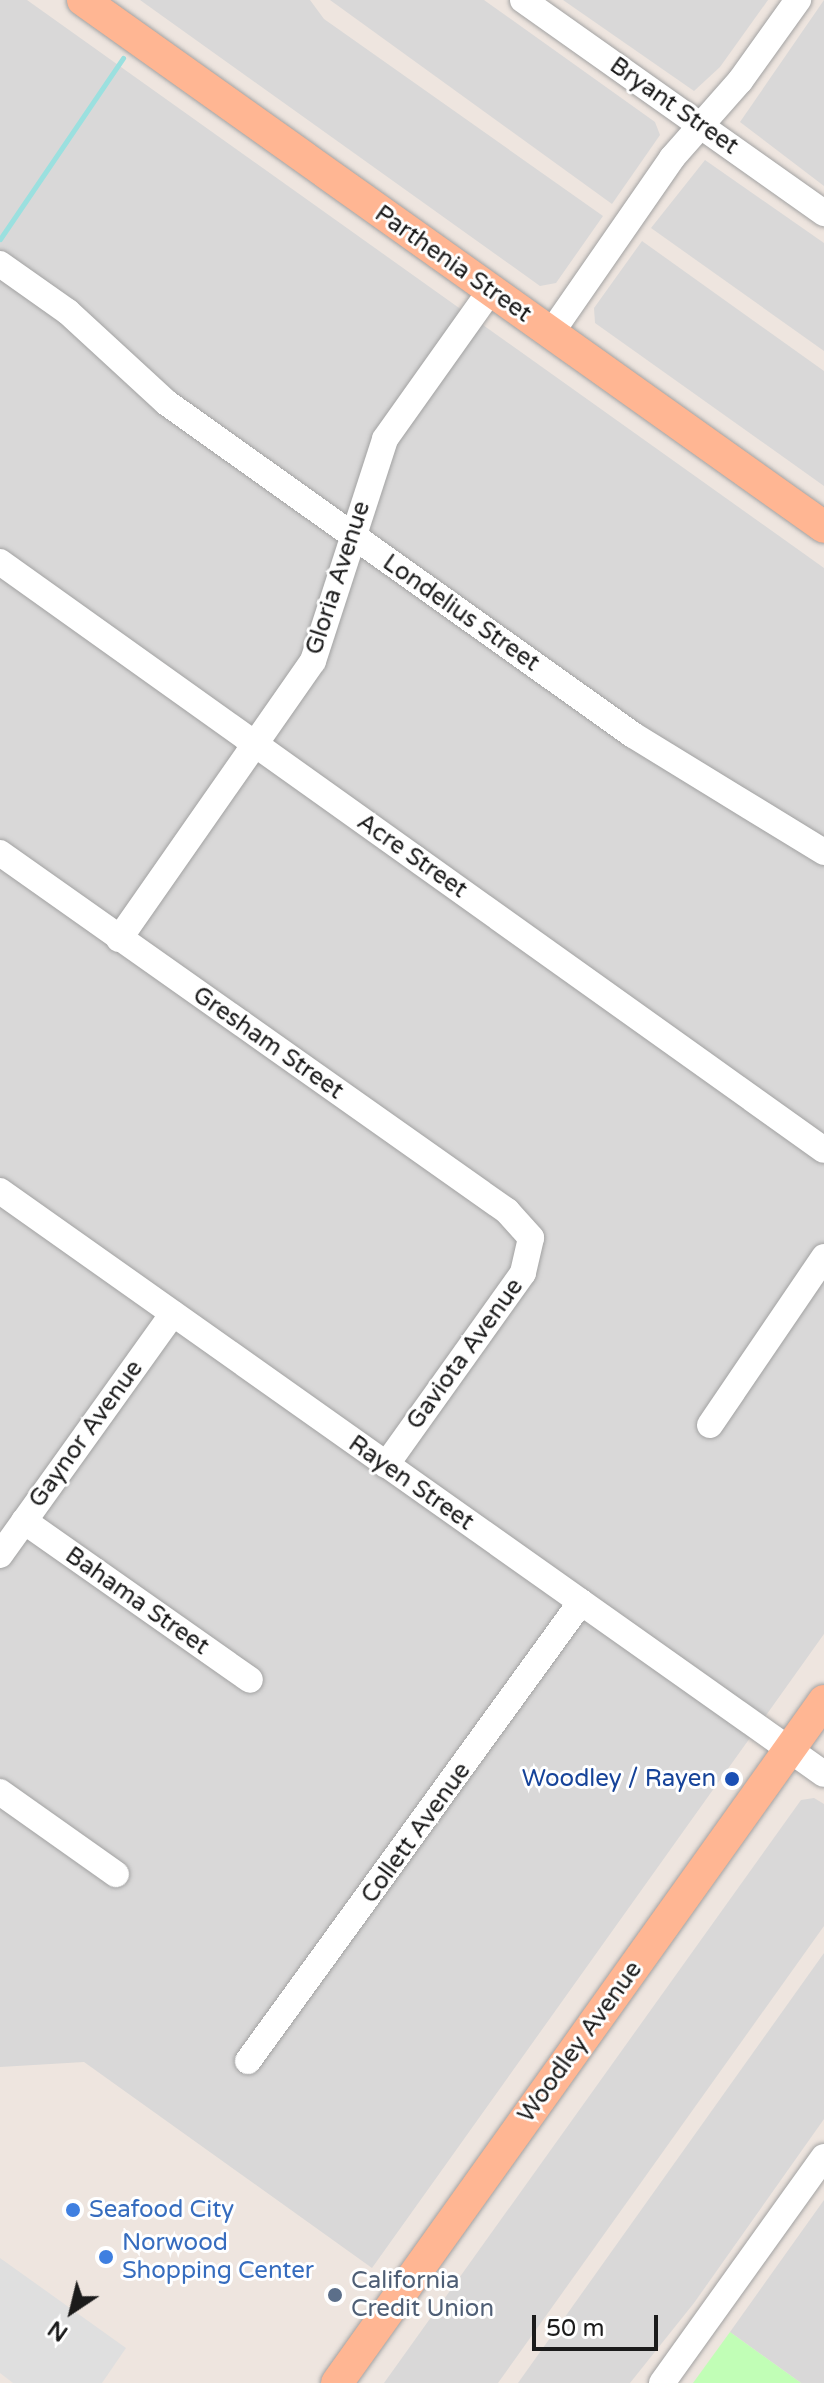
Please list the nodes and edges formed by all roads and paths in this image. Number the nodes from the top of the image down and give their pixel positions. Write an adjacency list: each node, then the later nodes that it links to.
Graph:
1 (83, 0): 7 (main road, Parthenia Street)
2 (523, 0): 4 (street, Bryant Street)
3 (798, 0): 4 (street)
4 (701, 125): 5 (street, Bryant Street); 8 (street)
5 (824, 213)
6 (0, 264): 10 (street, Londelius Street)
7 (491, 290): 8 (main road, Parthenia Street); 10 (street, Gloria Avenue)
8 (551, 333): 9 (main road, Parthenia Street)
9 (824, 527)
10 (354, 536): 12 (street, Gloria Avenue); 13 (street, Londelius Street)
11 (0, 562): 12 (street, Acre Street)
12 (256, 745): 15 (street, Gloria Avenue); 16 (street, Acre Street)
13 (824, 852)
14 (0, 853): 15 (street, Gresham Street)
15 (119, 939): 18 (street, Gresham Street)
16 (824, 1150)
17 (0, 1191): 20 (street, Rayen Street)
18 (531, 1238): 22 (street, Gaviota Avenue)
19 (824, 1257): 21 (street)
20 (173, 1313): 22 (street, Rayen Street); 23 (street, Gaynor Avenue)
21 (710, 1425)
22 (386, 1465): 25 (street, Rayen Street)
23 (24, 1521): 24 (street, Gaynor Avenue); 26 (street, Bahama Street)
24 (0, 1555)
25 (581, 1602): 28 (street, Rayen Street); 32 (street, Collett Avenue)
26 (250, 1680)
27 (824, 1701): 28 (main road, Woodley Avenue)
28 (789, 1750): 29 (street, Rayen Street); 34 (main road, Woodley Avenue)
29 (824, 1774)
30 (0, 1792): 31 (street)
31 (116, 1874)
32 (248, 2061)
33 (824, 2157): 35 (street)
34 (337, 2383)
35 (662, 2383)

